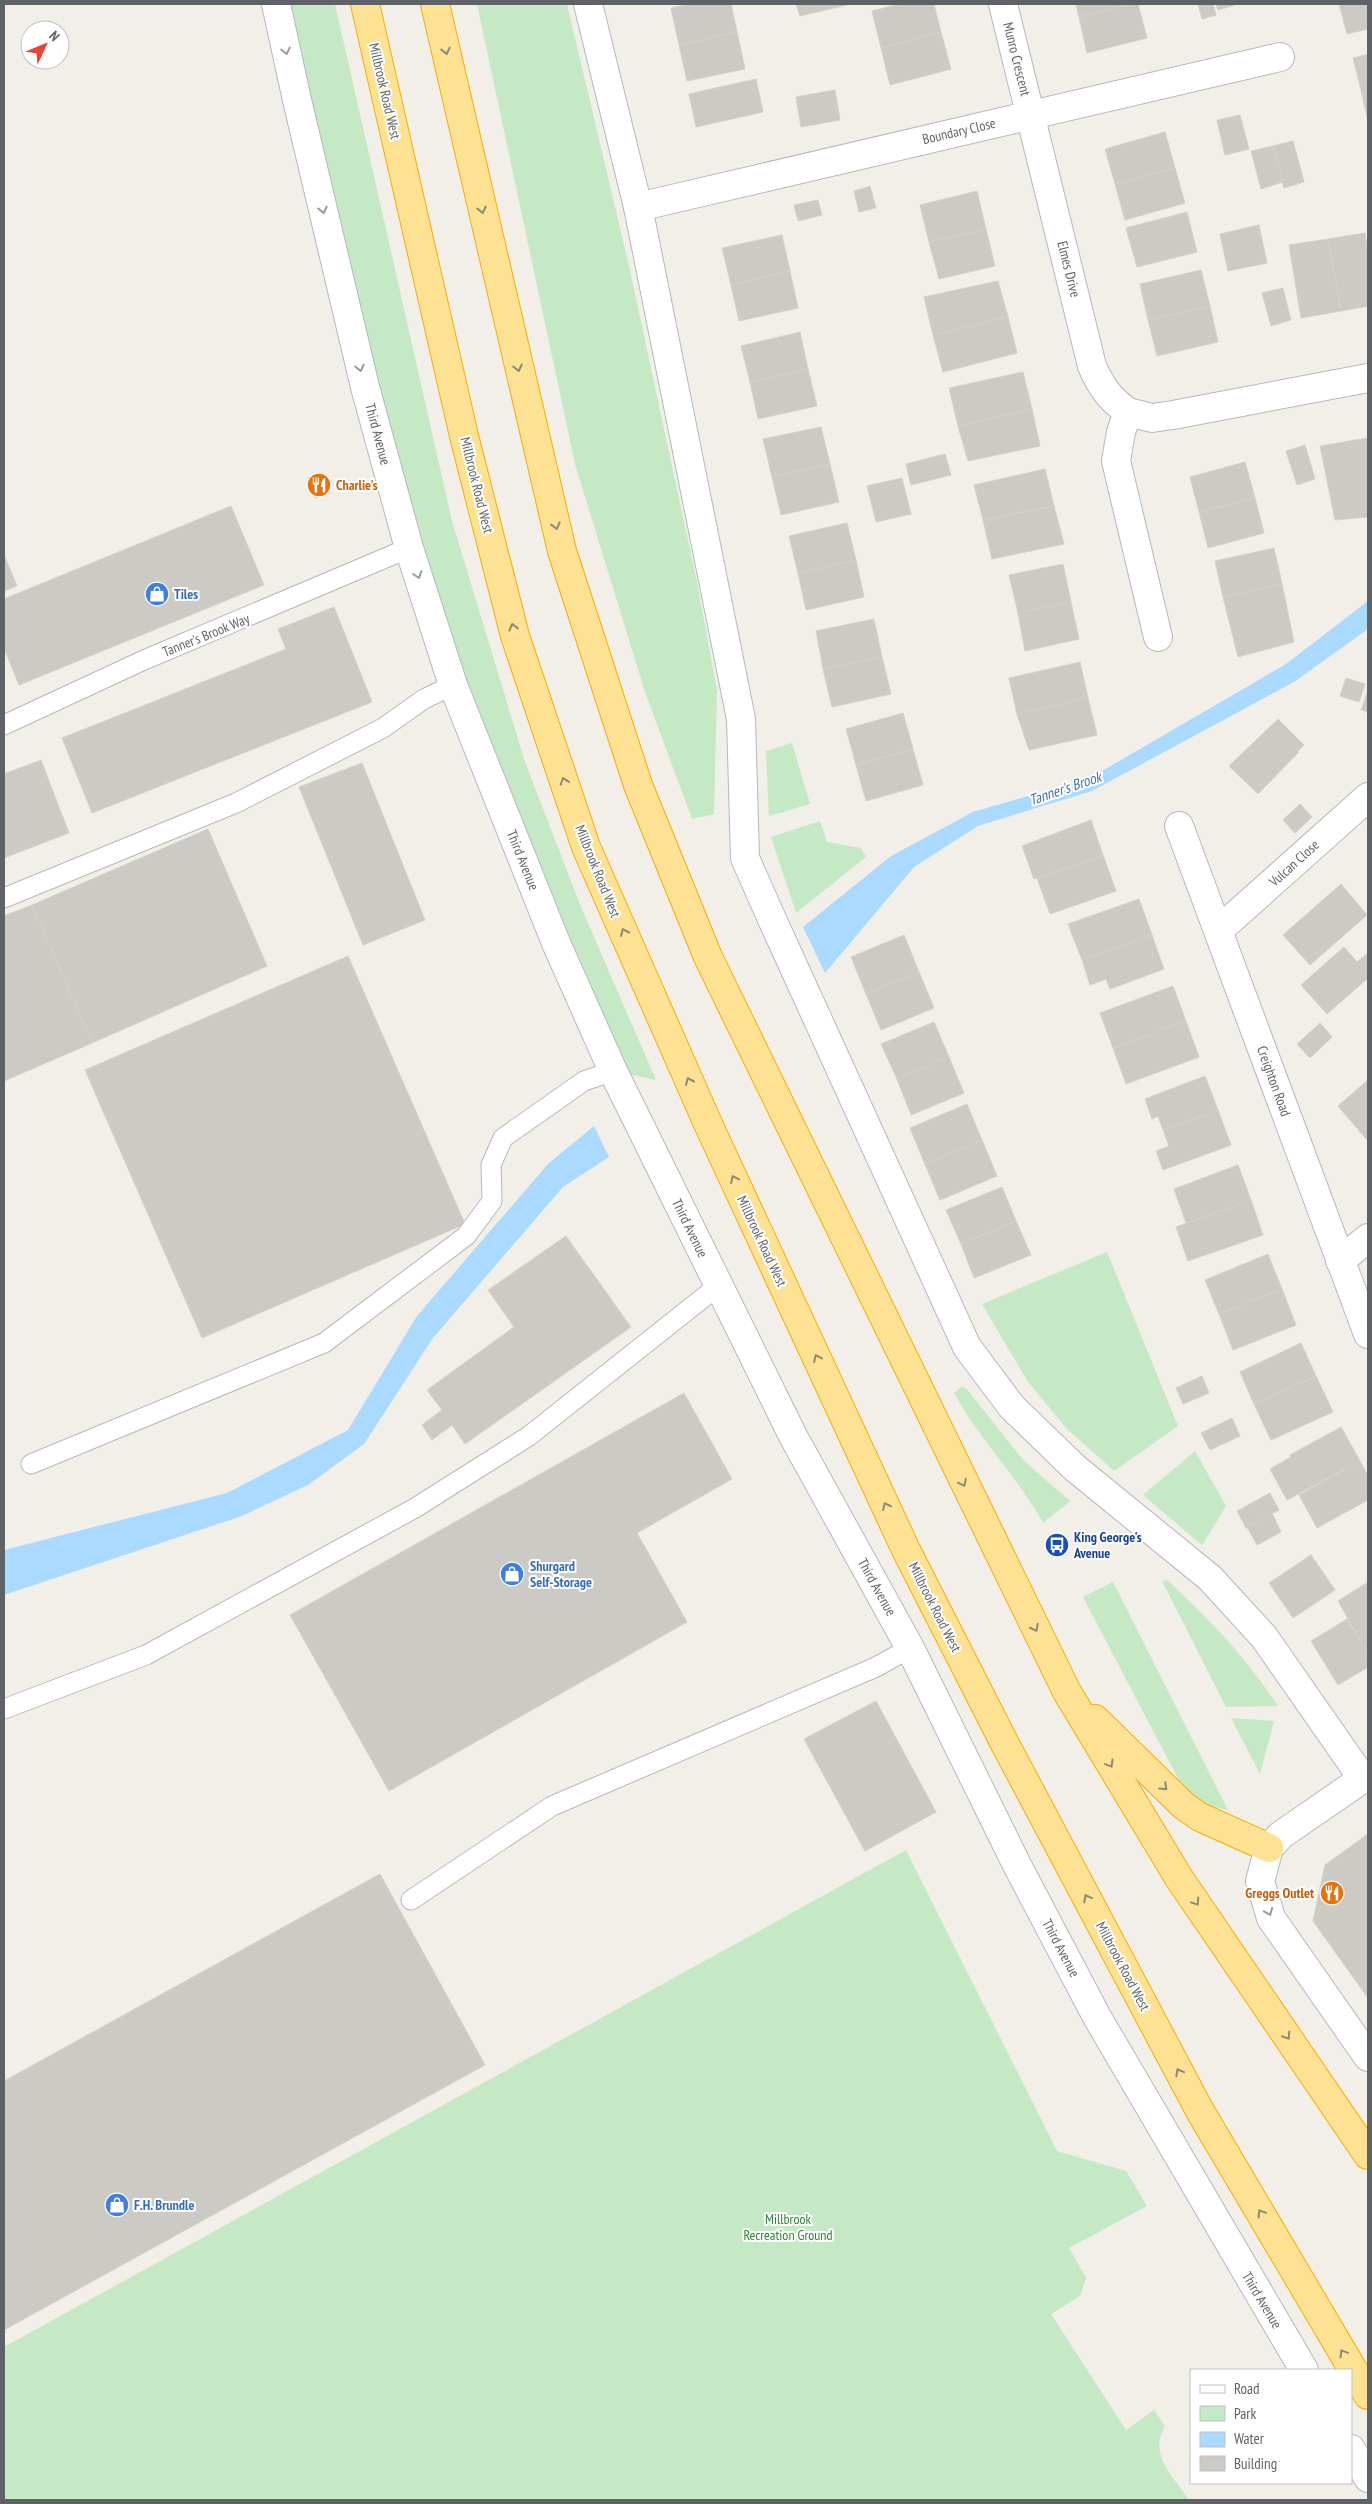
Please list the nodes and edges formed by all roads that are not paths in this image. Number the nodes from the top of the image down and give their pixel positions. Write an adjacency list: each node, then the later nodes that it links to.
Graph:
1 (276, 4): 11 (street, Third Avenue, one-way to 11)
2 (364, 4): 34 (highway, Millbrook Road West, one-way to 2)
3 (435, 4): 26 (highway, one-way to 26)
4 (588, 4): 8 (street)
5 (1003, 4): 7 (street, Munro Crescent)
6 (1280, 57): 7 (street, Boundary Close)
7 (1030, 114): 8 (street, Boundary Close); 10 (street, Elmes Drive)
8 (638, 207): 28 (street)
9 (1368, 378): 10 (street, Elmes Drive)
10 (1128, 412): 12 (street)
11 (409, 548): 13 (street, Third Avenue, one-way to 13); 14 (lane, Tanner's Brook Way)
12 (1158, 637)
13 (453, 685): 17 (lane); 19 (street, Third Avenue)
14 (4, 725)
15 (1368, 797): 18 (street, Vulcan Close)
16 (1179, 826): 18 (street, Creighton Road)
17 (4, 898)
18 (1219, 930): 21 (street, Creighton Road)
19 (613, 1071): 22 (street, Third Avenue); 24 (lane)
20 (1368, 1238): 21 (street)
21 (1340, 1262): 23 (street, Creighton Road)
22 (718, 1286): 25 (street, Third Avenue); 27 (lane)
23 (1368, 1334)
24 (31, 1464)
25 (910, 1648): 30 (lane); 33 (street, Third Avenue)
26 (1067, 1692): 29 (highway, one-way to 29); 32 (highway, one-way to 32)
27 (4, 1709)
28 (1366, 1777): 29 (street)
29 (1270, 1848): 31 (street, one-way to 31)
30 (411, 1900)
31 (1368, 2057)
32 (1368, 2155)
33 (1303, 2369)
34 (1368, 2395)
35 (1352, 2451): 36 (street)
36 (1368, 2478)

